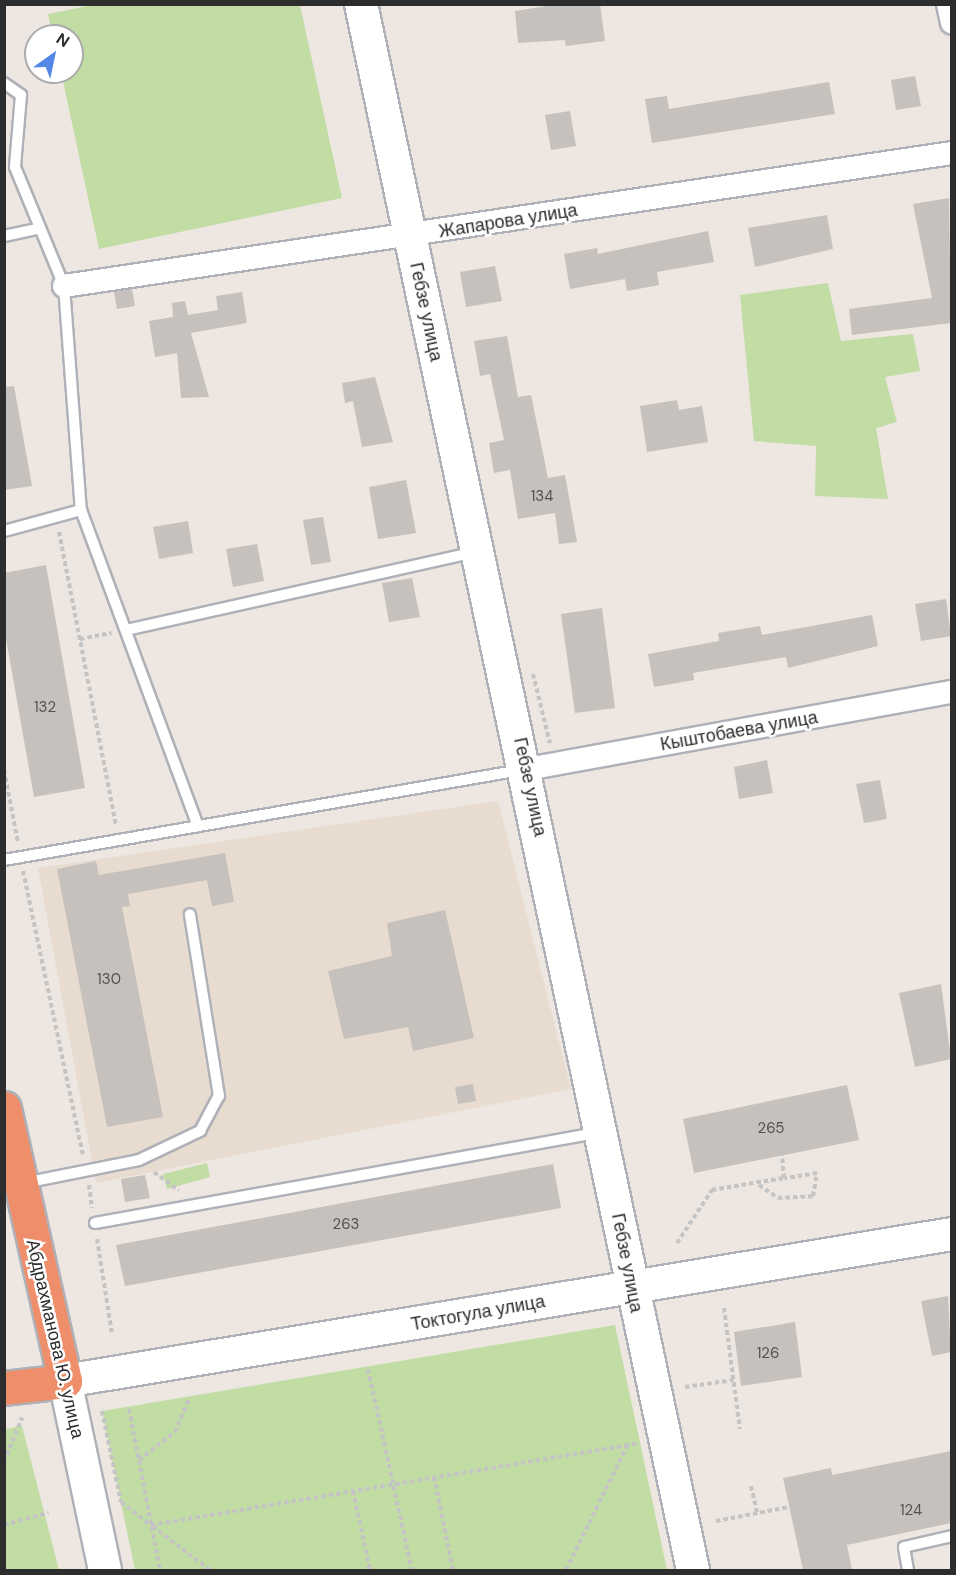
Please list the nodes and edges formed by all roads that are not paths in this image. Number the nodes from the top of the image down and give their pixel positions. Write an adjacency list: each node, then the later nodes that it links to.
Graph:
1 (362, 4): 8 (main road, Гебзе улица)
2 (948, 4): 3 (street)
3 (951, 23)
4 (4, 82): 6 (lane)
5 (951, 153): 8 (street, Жапарова улица)
6 (37, 229): 7 (lane); 9 (lane)
7 (4, 236)
8 (410, 236): 9 (street, Жапарова улица); 12 (main road, Гебзе улица)
9 (64, 286): 10 (lane)
10 (81, 510): 11 (lane); 13 (lane)
11 (4, 531)
12 (479, 550): 13 (lane); 15 (main road, Гебзе улица)
13 (126, 630): 16 (lane)
14 (951, 692): 15 (street, Кыштобаева улица)
15 (527, 769): 16 (lane); 20 (main road, Гебзе улица)
16 (198, 826): 17 (lane)
17 (4, 860)
18 (190, 914): 21 (lane)
19 (4, 1108): 21 (highway, Абдрахманова Ю. улица)
20 (602, 1132): 22 (lane); 24 (main road, Гебзе улица)
21 (21, 1184): 25 (highway, Абдрахманова Ю. улица)
22 (95, 1223)
23 (951, 1234): 24 (main road, Токтогула улица)
24 (631, 1287): 25 (main road, Токтогула улица); 29 (main road, Гебзе улица)
25 (65, 1381): 26 (highway, Токтогула улица); 28 (main road, Абдрахманова Ю. улица)
26 (4, 1389)
27 (951, 1536): 30 (lane)
28 (105, 1570)
29 (693, 1570)
30 (908, 1570)

